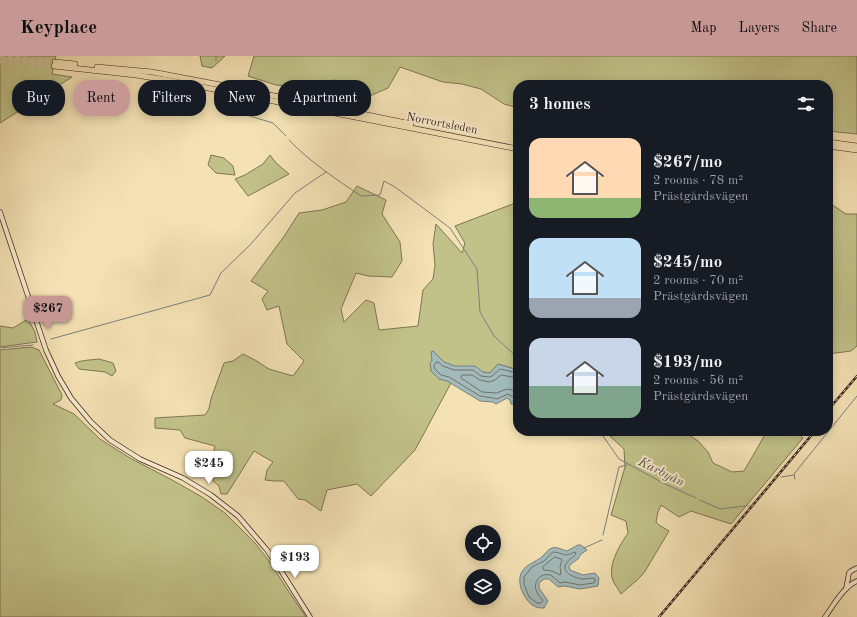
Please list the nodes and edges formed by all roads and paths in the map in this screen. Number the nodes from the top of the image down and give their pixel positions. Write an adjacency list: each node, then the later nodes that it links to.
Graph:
1 (55, 64): 3 (highway, Norrortsleden)
2 (833, 143): 4 (highway)
3 (513, 146)
4 (857, 146)
5 (833, 147): 6 (highway)
6 (857, 150)
7 (0, 212): 12 (main road)
8 (856, 570): 9 (main road)
9 (849, 577): 10 (main road); 11 (main road)
10 (856, 581): 11 (main road)
11 (846, 589): 13 (main road)
12 (310, 617)
13 (825, 617)

